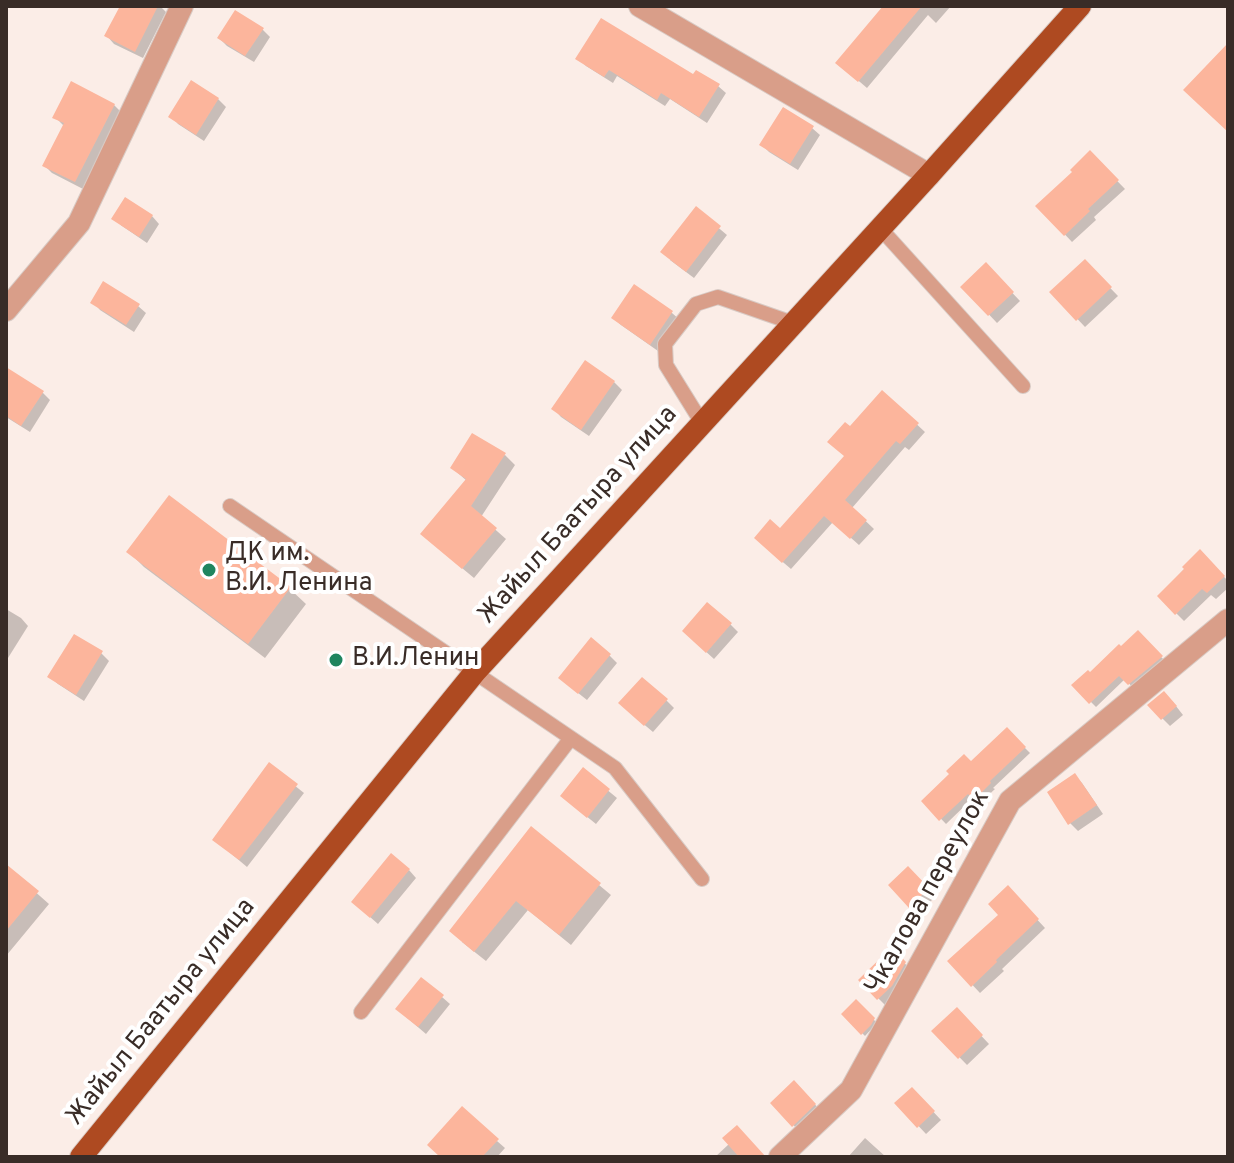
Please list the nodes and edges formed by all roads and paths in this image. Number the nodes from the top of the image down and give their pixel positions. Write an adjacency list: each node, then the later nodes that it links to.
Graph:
1 (182, 6): 6 (street)
2 (640, 6): 4 (street)
3 (1080, 6): 4 (highway, Жайыл Баатыра улица)
4 (929, 175): 5 (highway, Жайыл Баатыра улица)
5 (880, 228): 7 (highway, Жайыл Баатыра улица); 8 (lane)
6 (6, 310)
7 (793, 323): 9 (highway, Жайыл Баатыра улица); 9 (lane)
8 (1023, 386)
9 (702, 423): 12 (highway, Жайыл Баатыра улица)
10 (230, 506): 12 (lane)
11 (1228, 620): 17 (street, Чкалова переулок)
12 (475, 672): 13 (lane); 16 (highway, Жайыл Баатыра улица)
13 (571, 738): 14 (lane); 15 (lane)
14 (702, 879)
15 (361, 1012)
16 (81, 1157)
17 (780, 1157)

